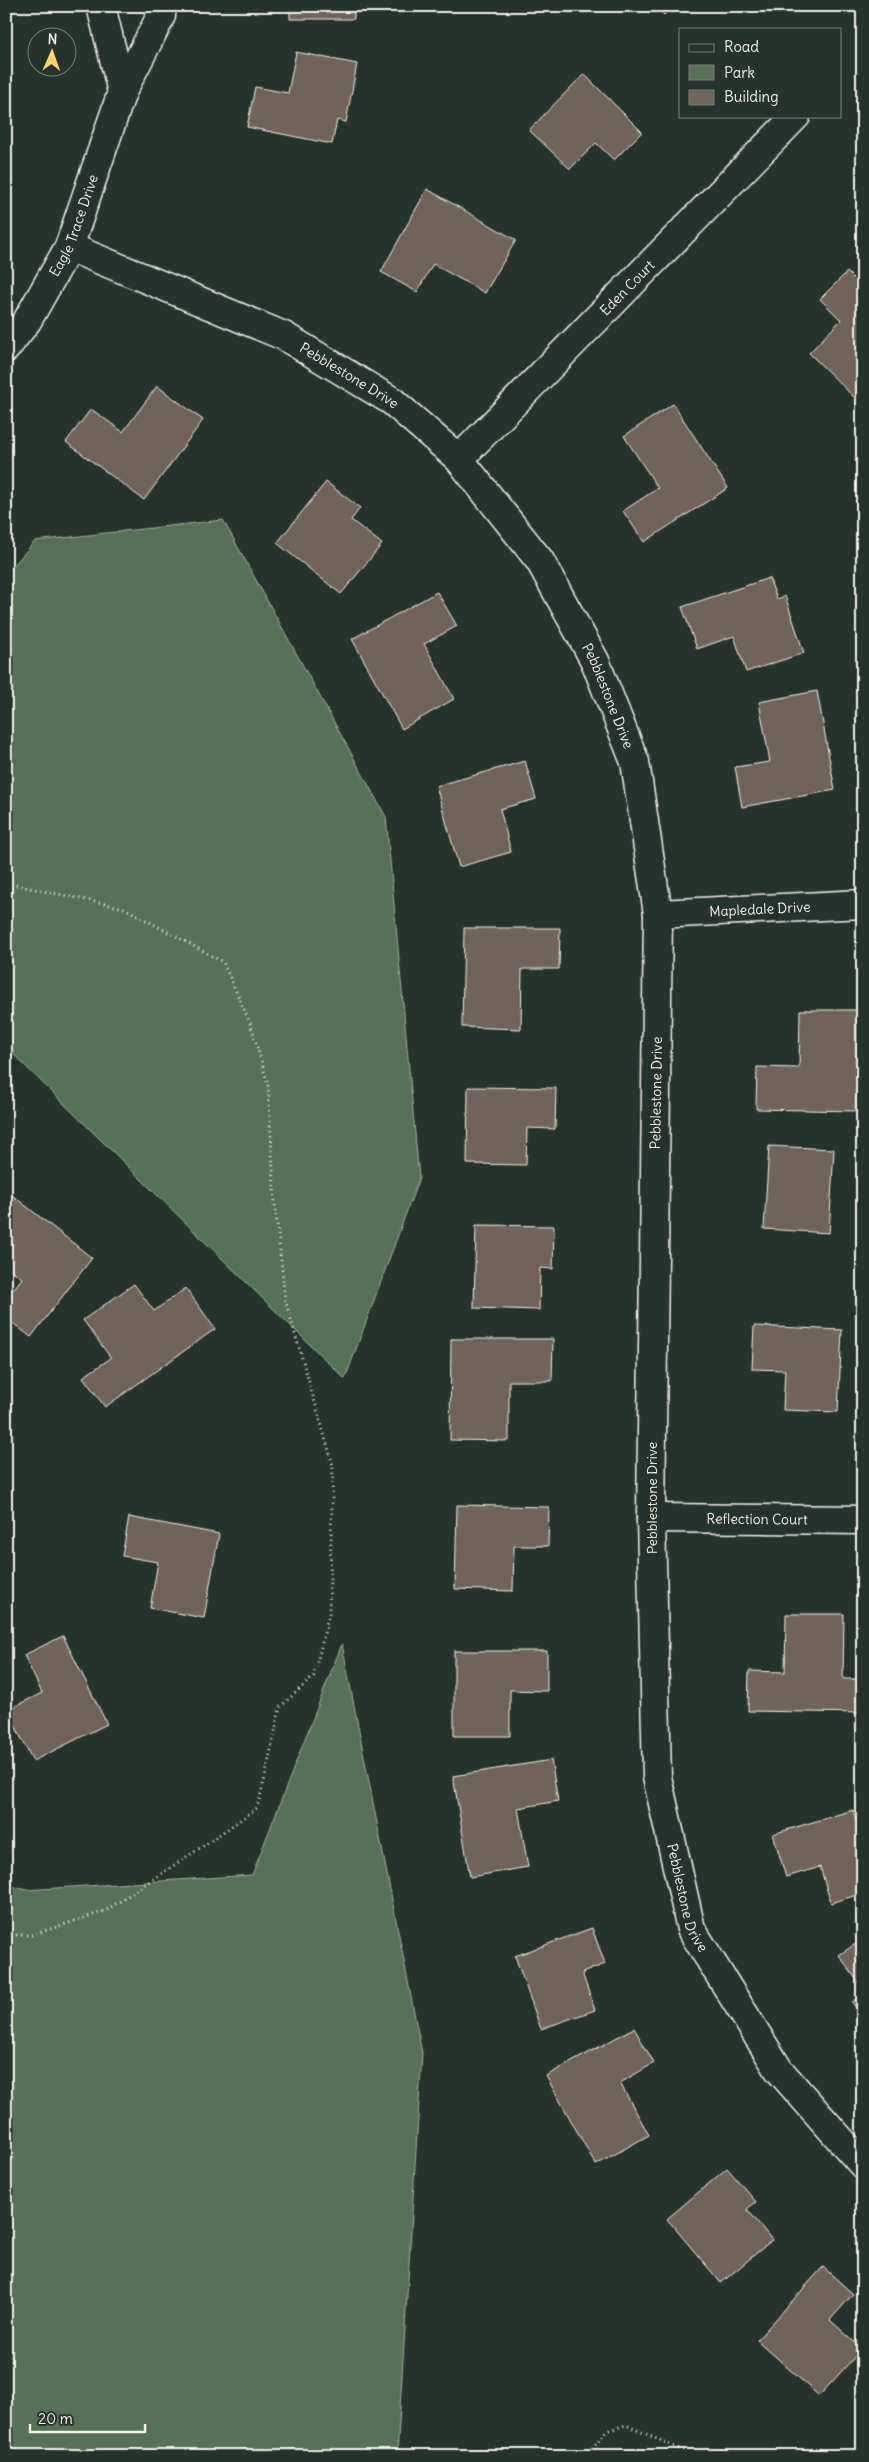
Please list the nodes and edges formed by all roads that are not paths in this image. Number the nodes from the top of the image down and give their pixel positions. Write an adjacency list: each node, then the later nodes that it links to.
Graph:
1 (101, 6): 3 (street)
2 (162, 6): 3 (street, Eagle Trace Drive)
3 (122, 92): 5 (street, Eagle Trace Drive)
4 (794, 118): 7 (street, Eden Court)
5 (69, 247): 6 (street, Eagle Trace Drive); 7 (street, Pebblestone Drive)
6 (6, 348)
7 (458, 459): 9 (street, Pebblestone Drive)
8 (863, 904): 9 (street, Mapledale Drive)
9 (658, 914): 10 (street, Pebblestone Drive)
10 (650, 1518): 11 (street, Reflection Court); 12 (street, Pebblestone Drive)
11 (863, 1520)
12 (863, 2165)

